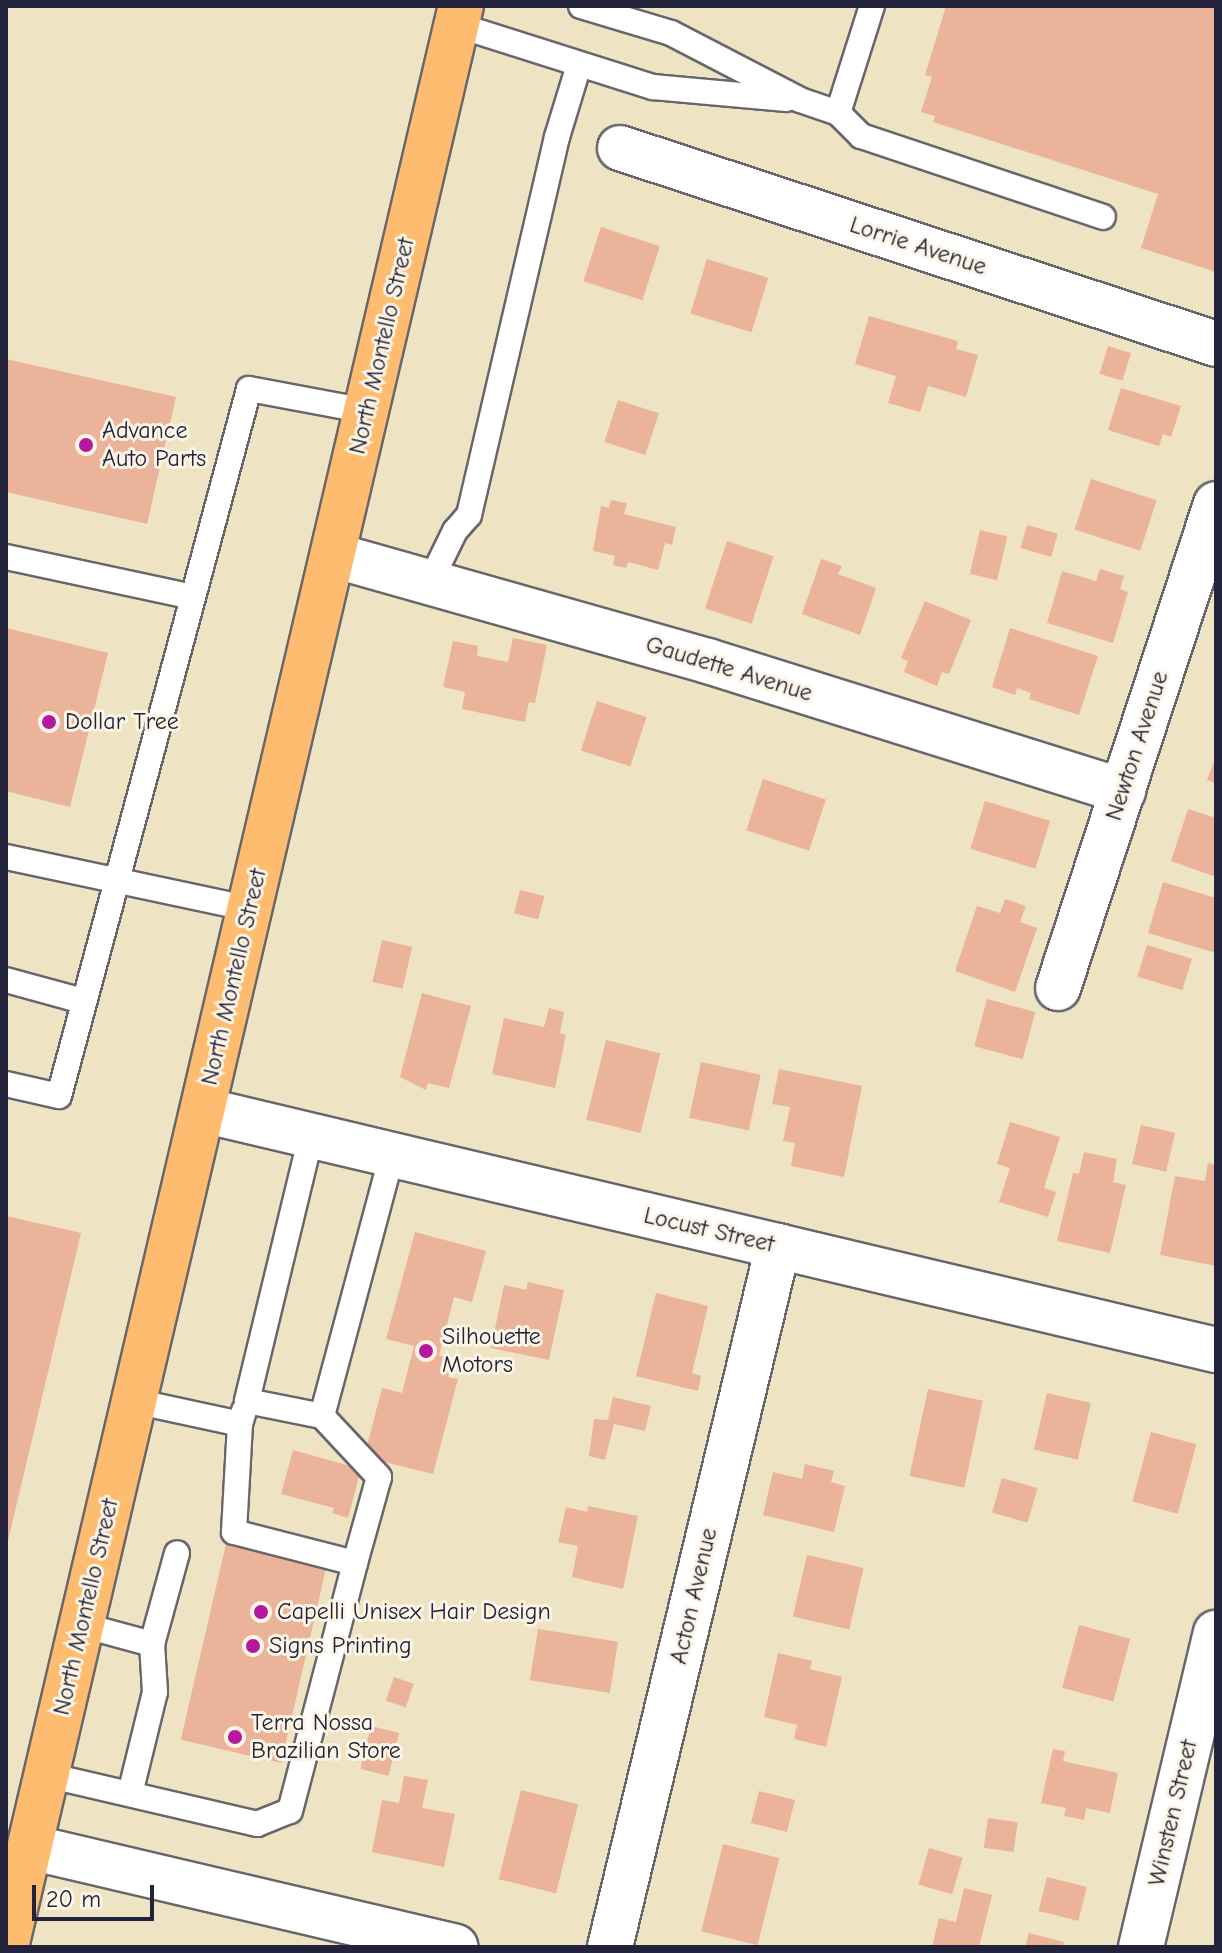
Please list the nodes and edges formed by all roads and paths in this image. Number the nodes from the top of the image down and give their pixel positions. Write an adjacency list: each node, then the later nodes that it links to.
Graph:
1 (581, 6): 5 (lane)
2 (872, 6): 6 (lane)
3 (459, 16): 4 (lane); 10 (main road, North Montello Street)
4 (579, 65): 5 (lane); 14 (lane)
5 (800, 100): 6 (lane)
6 (838, 113): 8 (lane)
7 (620, 148): 9 (street, Lorrie Avenue)
8 (1103, 217)
9 (1216, 344)
10 (367, 411): 12 (main road, North Montello Street); 15 (lane)
11 (1216, 504): 16 (street, Newton Avenue)
12 (333, 555): 14 (street, Gaudette Avenue); 19 (main road, North Montello Street)
13 (6, 557): 15 (lane)
14 (430, 582): 16 (street, Gaudette Avenue)
15 (192, 597): 18 (lane)
16 (1123, 791): 21 (street, Newton Avenue)
17 (6, 857): 18 (lane)
18 (113, 882): 19 (lane); 22 (lane)
19 (250, 909): 24 (main road, North Montello Street)
20 (6, 980): 22 (lane)
21 (1058, 988)
22 (83, 1001): 23 (lane)
23 (6, 1084)
24 (203, 1110): 25 (street, Locust Street); 29 (main road, North Montello Street)
25 (311, 1136): 26 (street, Locust Street); 30 (lane)
26 (392, 1154): 27 (street, Locust Street); 31 (lane)
27 (778, 1246): 28 (street, Locust Street); 42 (street, Acton Avenue)
28 (1216, 1350)
29 (134, 1401): 30 (lane); 34 (main road, North Montello Street)
30 (244, 1412): 31 (lane); 33 (lane)
31 (322, 1416): 33 (lane)
32 (177, 1553): 36 (lane)
33 (355, 1563): 38 (lane)
34 (82, 1625): 36 (lane); 37 (main road, North Montello Street)
35 (1216, 1633): 43 (street, Winsten Street)
36 (152, 1644): 38 (lane)
37 (47, 1775): 38 (lane); 39 (main road, North Montello Street)
38 (130, 1794)
39 (30, 1847): 40 (main road, North Montello Street); 41 (street)
40 (6, 1947)
41 (455, 1947)
42 (610, 1947)
43 (1141, 1947)

